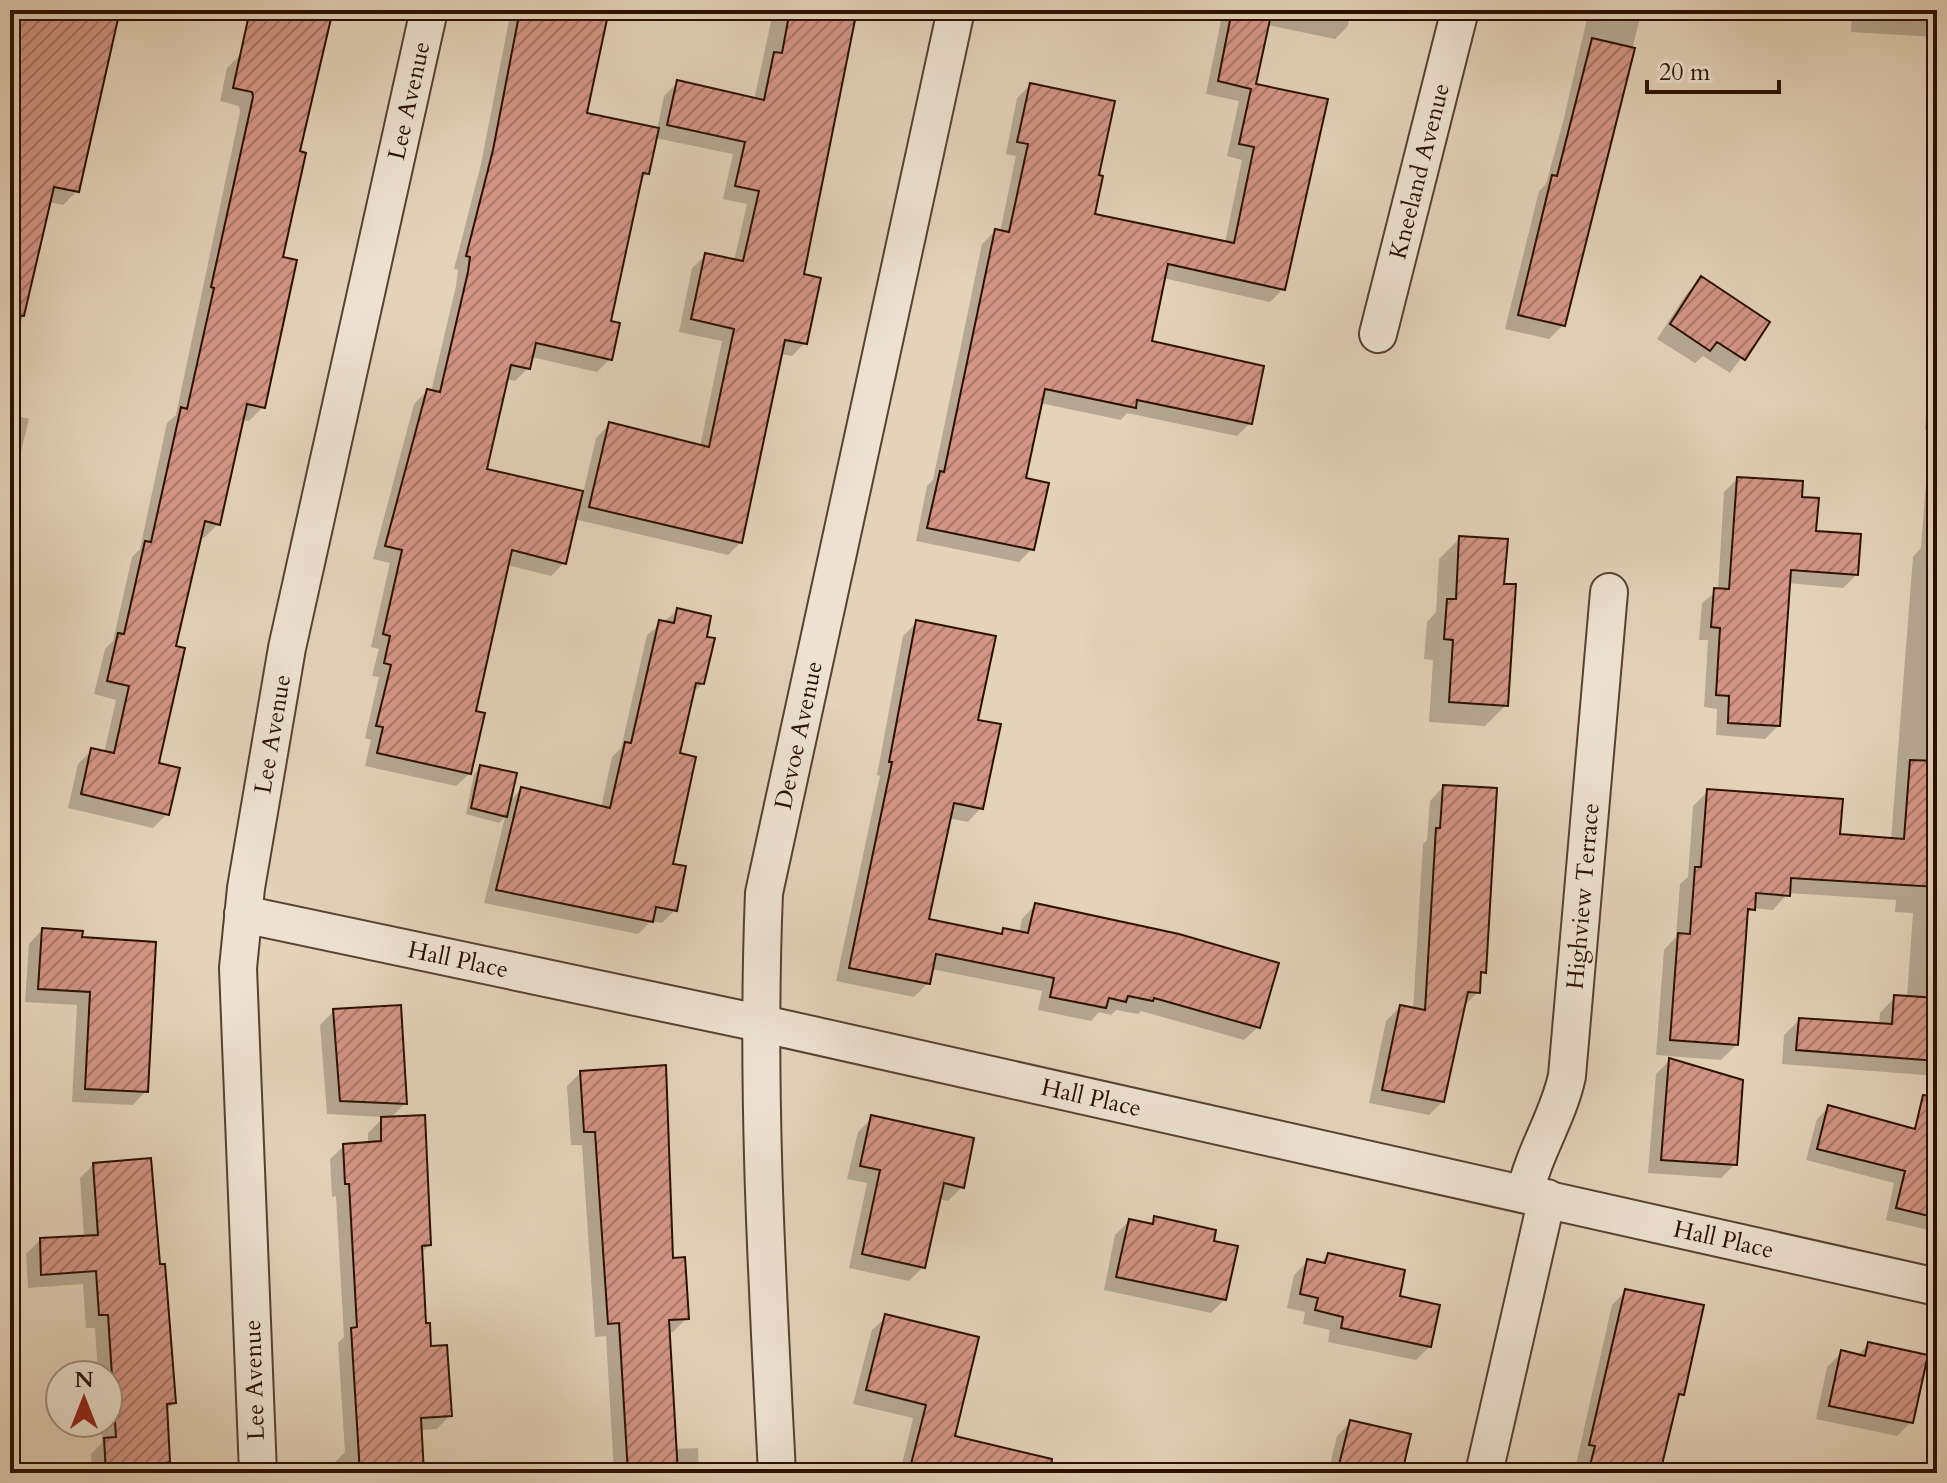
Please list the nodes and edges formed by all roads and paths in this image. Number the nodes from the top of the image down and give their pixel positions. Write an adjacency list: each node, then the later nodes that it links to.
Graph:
1 (429, 10): 6 (street, Lee Avenue)
2 (956, 10): 7 (street, Devoe Avenue)
3 (1460, 10): 4 (street, Kneeland Avenue)
4 (1378, 334)
5 (1609, 592): 8 (street, Highview Terrace)
6 (243, 914): 7 (street, Hall Place); 10 (street, Lee Avenue)
7 (759, 1023): 8 (street, Hall Place); 11 (street, Devoe Avenue)
8 (1536, 1196): 9 (street, Hall Place); 12 (street, Highview Terrace)
9 (1937, 1287)
10 (258, 1473)
11 (777, 1473)
12 (1484, 1473)

